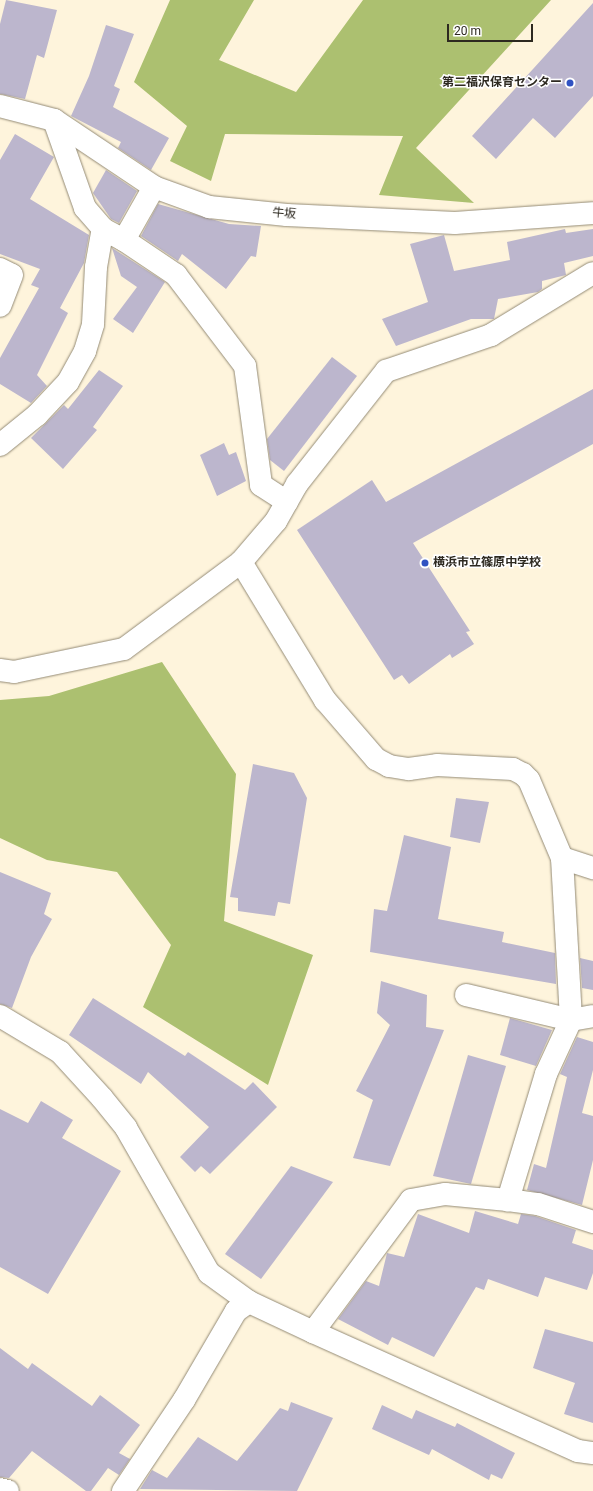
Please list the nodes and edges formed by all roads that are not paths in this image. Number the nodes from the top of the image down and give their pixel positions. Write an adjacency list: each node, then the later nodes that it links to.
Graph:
1 (0, 106): 2 (street, 牛坂)
2 (54, 120): 3 (street, 牛坂); 5 (street)
3 (154, 187): 4 (street, 牛坂); 6 (street)
4 (593, 213)
5 (103, 230): 6 (street); 10 (street)
6 (124, 240): 11 (street)
7 (0, 269): 9 (street)
8 (593, 272): 11 (street)
9 (0, 306)
10 (0, 445)
11 (287, 502): 12 (street)
12 (241, 562): 13 (street); 14 (street)
13 (0, 670)
14 (562, 858): 15 (street); 19 (street)
15 (593, 868)
16 (466, 995): 19 (street)
17 (0, 1016): 22 (street)
18 (593, 1016): 19 (street)
19 (571, 1020): 20 (street)
20 (508, 1200): 21 (street); 23 (street)
21 (593, 1222)
22 (249, 1302): 23 (street); 27 (street)
23 (313, 1332): 24 (street)
24 (593, 1453)
25 (0, 1488): 26 (street)
26 (8, 1491)
27 (123, 1491)

